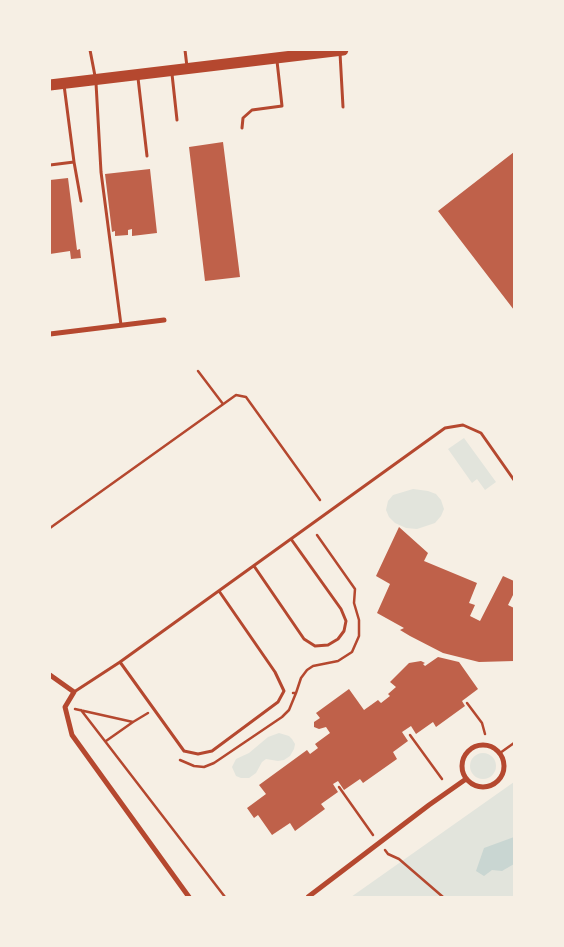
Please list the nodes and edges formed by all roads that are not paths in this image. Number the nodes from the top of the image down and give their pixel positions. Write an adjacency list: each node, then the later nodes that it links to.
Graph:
1 (90, 50): 8 (lane)
2 (185, 50): 5 (lane)
3 (341, 50): 4 (highway); 11 (lane)
4 (277, 58): 5 (highway); 13 (lane)
5 (187, 69): 6 (highway)
6 (171, 71): 7 (highway); 12 (lane)
7 (137, 75): 8 (highway); 14 (lane)
8 (96, 80): 9 (highway); 19 (lane)
9 (64, 83): 10 (highway); 15 (lane)
10 (50, 85)
11 (343, 107)
12 (177, 120)
13 (242, 128)
14 (147, 156)
15 (74, 162): 16 (lane); 17 (lane)
16 (50, 165)
17 (81, 201)
18 (164, 320): 19 (street)
19 (121, 325): 20 (street)
20 (50, 334)
21 (514, 480): 22 (lane)
22 (291, 539): 23 (lane); 23 (lane)
23 (254, 566): 24 (lane)
24 (219, 591): 25 (lane); 25 (lane)
25 (120, 662): 27 (lane)
26 (50, 675): 27 (street)
27 (74, 692): 29 (street)
28 (466, 779): 28 (street); 30 (street)
29 (189, 897)
30 (308, 897)

